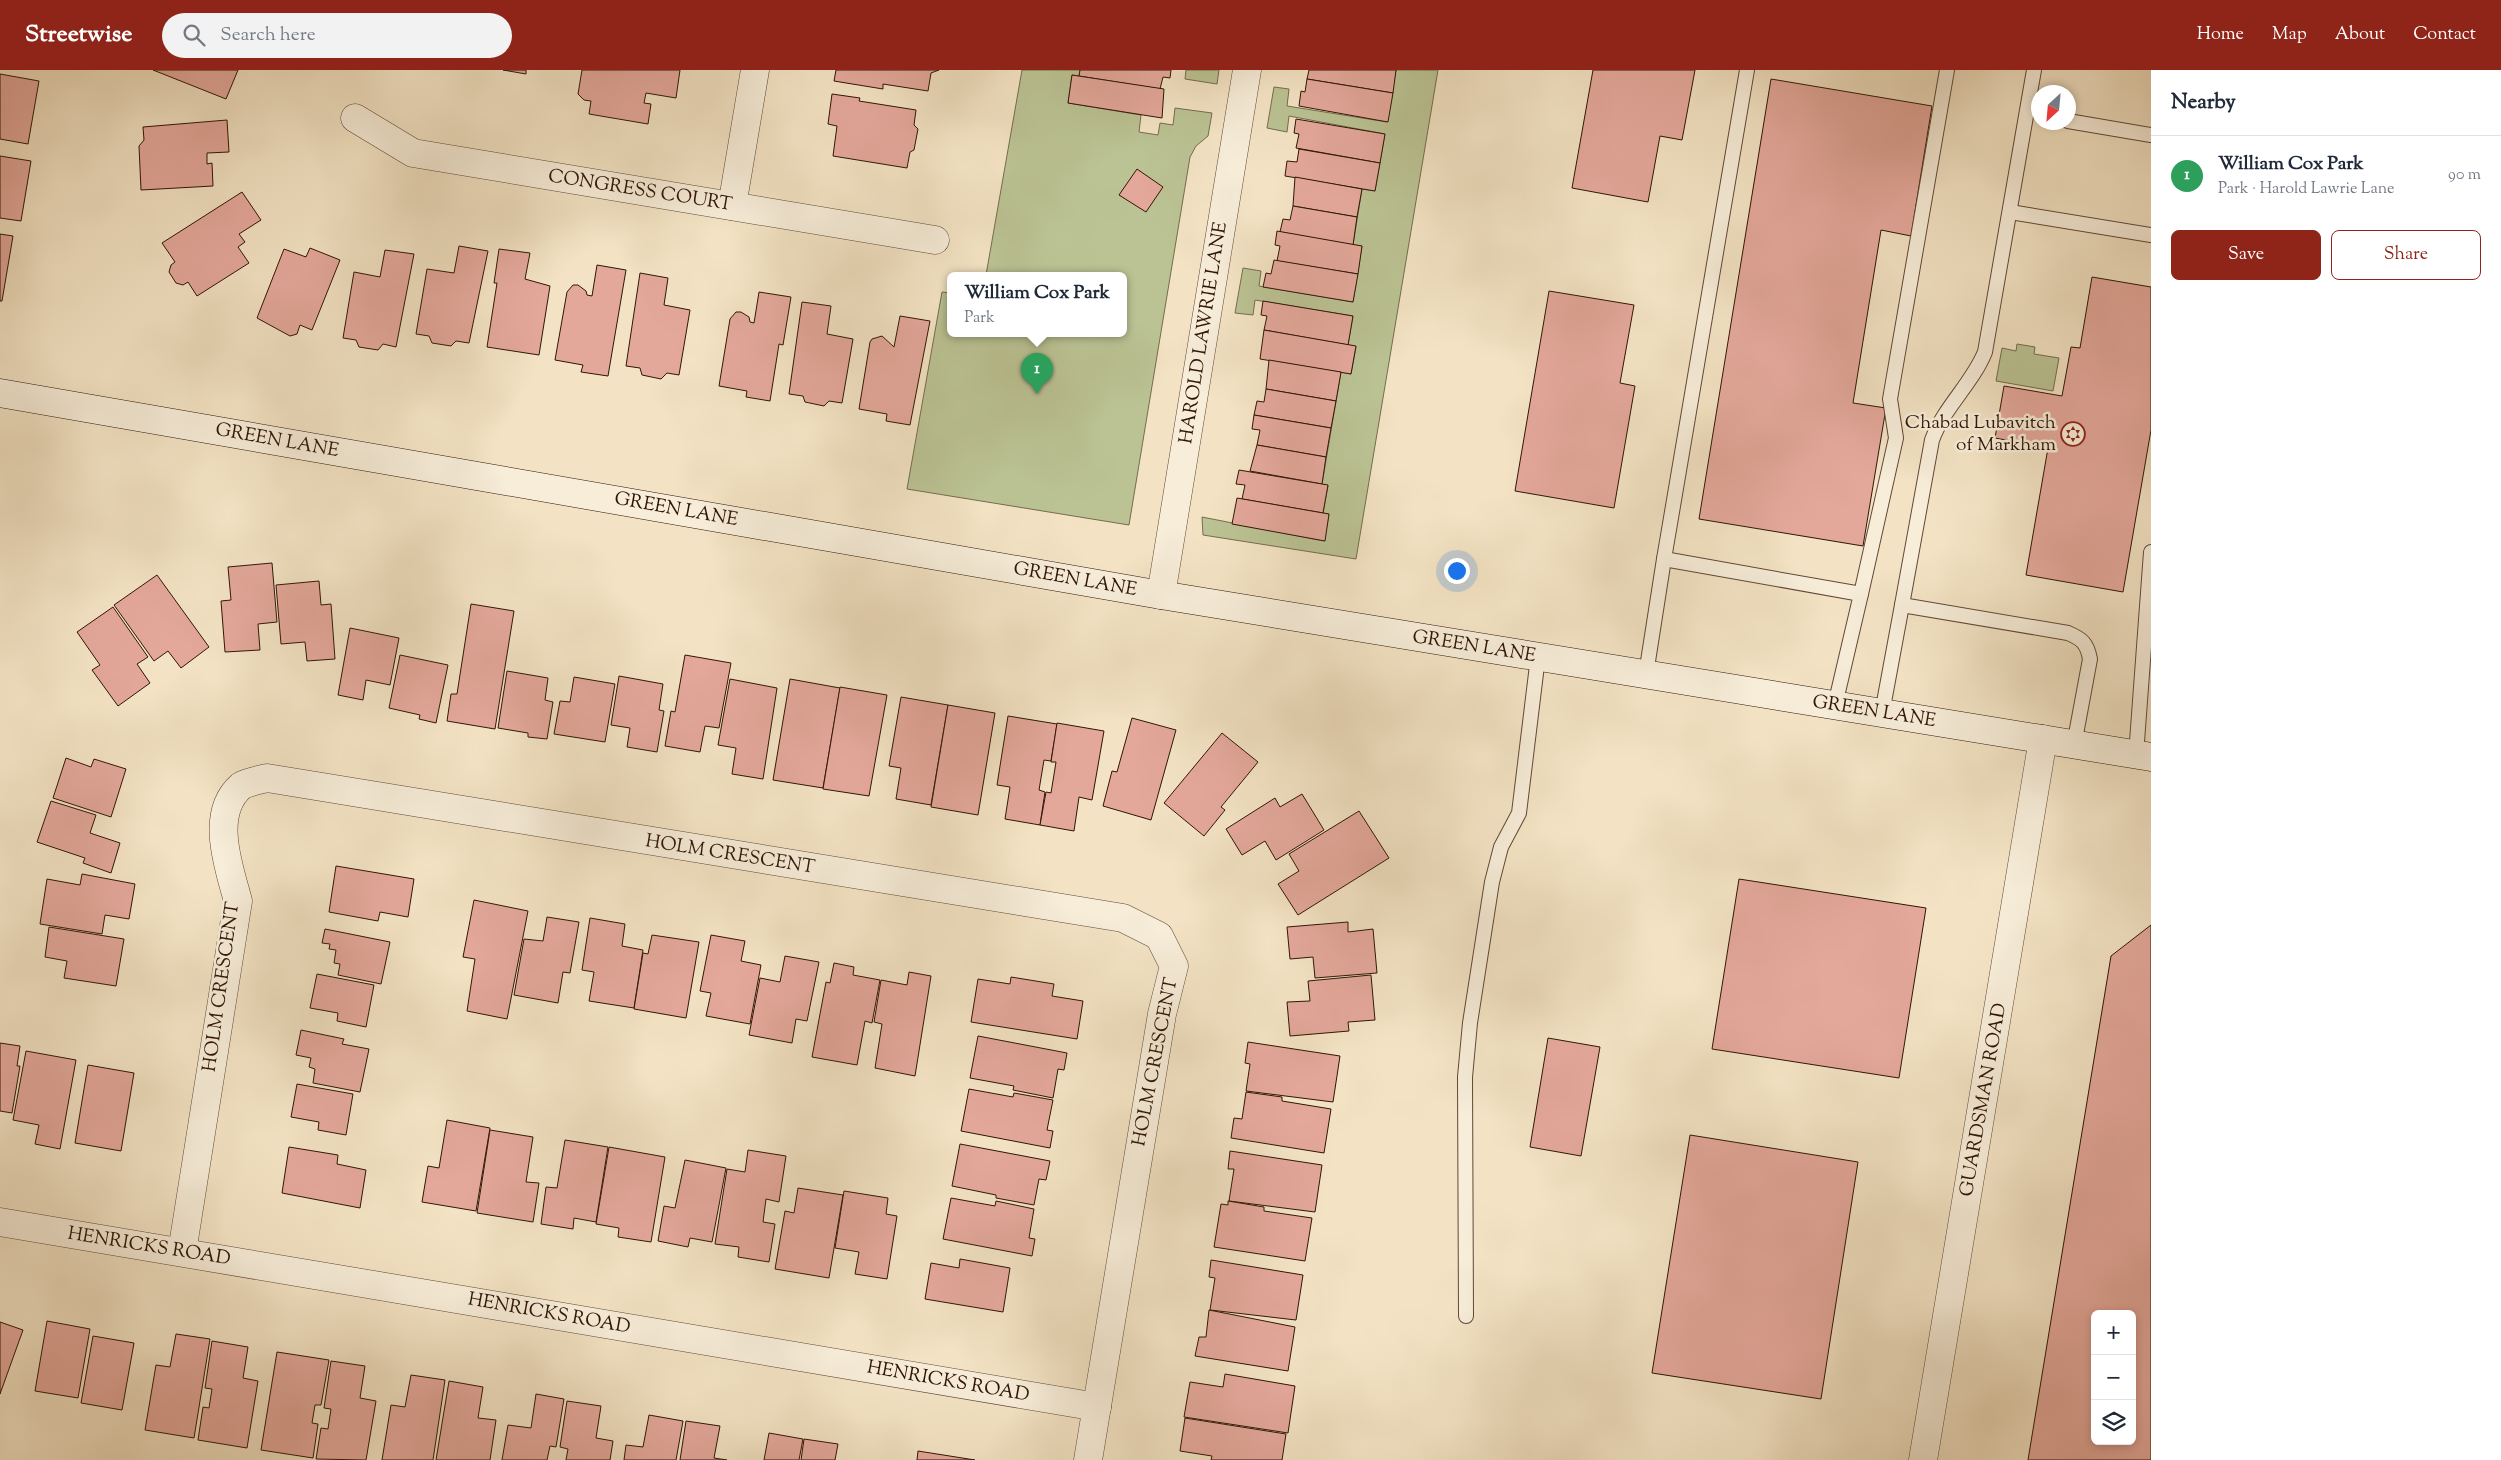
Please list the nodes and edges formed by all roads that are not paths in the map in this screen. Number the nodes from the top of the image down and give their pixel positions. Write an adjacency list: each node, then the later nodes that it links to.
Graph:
1 (755, 70): 11 (street)
2 (1247, 70): 19 (street, HAROLD LAWRIE LANE)
3 (1747, 70): 17 (lane)
4 (1947, 70): 18 (lane)
5 (2034, 70): 6 (lane)
6 (2034, 85)
7 (355, 118): 11 (street, CONGRESS COURT)
8 (2076, 122): 10 (lane)
9 (2031, 123): 12 (lane)
10 (2151, 135)
11 (732, 206): 14 (street, CONGRESS COURT)
12 (2010, 212): 13 (lane); 20 (lane)
13 (2151, 235)
14 (935, 240)
15 (0, 393): 19 (street, GREEN LANE)
16 (2151, 552): 21 (lane)
17 (1664, 559): 18 (lane); 23 (lane)
18 (1861, 594): 24 (lane)
19 (1161, 595): 22 (street, GREEN LANE)
20 (1902, 605): 25 (lane); 27 (lane)
21 (2148, 652): 28 (lane)
22 (1538, 657): 23 (street, GREEN LANE); 31 (lane)
23 (1646, 674): 24 (street, GREEN LANE)
24 (1835, 705): 25 (street, GREEN LANE)
25 (1882, 713): 26 (street, GREEN LANE)
26 (2043, 739): 27 (street, GREEN LANE); 34 (street, GUARDSMAN ROAD)
27 (2074, 744): 28 (street, GREEN LANE)
28 (2143, 756)
29 (0, 1222): 30 (street, HENRICKS ROAD)
30 (182, 1252): 32 (street, HENRICKS ROAD); 32 (street, HOLM CRESCENT)
31 (1466, 1316)
32 (1097, 1407): 33 (street, HOLM CRESCENT)
33 (1088, 1460)
34 (1923, 1460)

